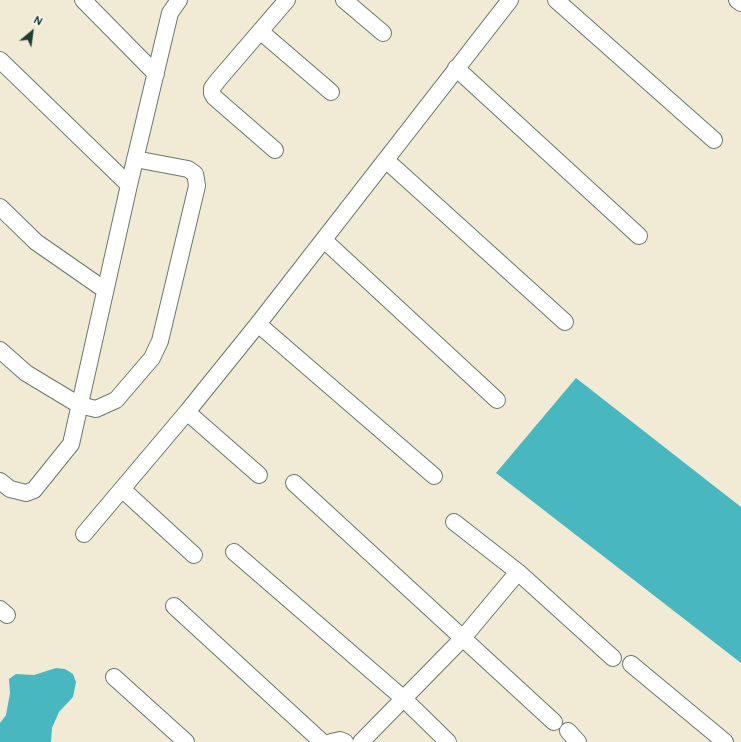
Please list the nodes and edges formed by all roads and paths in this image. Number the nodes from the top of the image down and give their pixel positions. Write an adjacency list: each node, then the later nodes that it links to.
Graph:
1 (83, 0): 13 (street)
2 (179, 0): 13 (street)
3 (287, 0): 9 (street)
4 (344, 0): 10 (street)
5 (510, 0): 12 (street)
6 (556, 0): 15 (street)
7 (737, 0): 8 (street)
8 (741, 4)
9 (260, 31): 14 (street); 16 (street)
10 (383, 33)
11 (0, 60): 19 (street)
12 (456, 68): 18 (street); 21 (street)
13 (156, 74): 17 (street)
14 (331, 92)
15 (714, 140)
16 (275, 150)
17 (135, 159): 19 (street); 28 (street)
18 (387, 161): 22 (street); 24 (street)
19 (129, 185): 23 (street)
20 (0, 207): 23 (street)
21 (639, 236)
22 (324, 240): 25 (street); 27 (street)
23 (105, 290): 28 (street)
24 (565, 322)
25 (258, 324): 29 (street); 31 (street)
26 (0, 350): 28 (street)
27 (497, 400)
28 (79, 405): 32 (street)
29 (187, 412): 30 (street); 34 (street)
30 (259, 475)
31 (434, 476)
32 (0, 481)
33 (294, 483): 41 (street)
34 (122, 489): 36 (street); 38 (street)
35 (454, 522): 39 (street)
36 (84, 534)
37 (234, 552): 45 (street)
38 (194, 555)
39 (518, 572): 41 (street); 42 (street)
40 (174, 606): 48 (street)
41 (462, 639): 45 (street); 46 (street)
42 (613, 658)
43 (631, 664): 53 (street)
44 (114, 677): 47 (street)
45 (404, 699): 51 (street); 52 (street)
46 (554, 722)
47 (186, 742)
48 (322, 742)
49 (331, 742): 50 (street)
50 (345, 742)
51 (361, 742)
52 (448, 742)
53 (725, 742)

